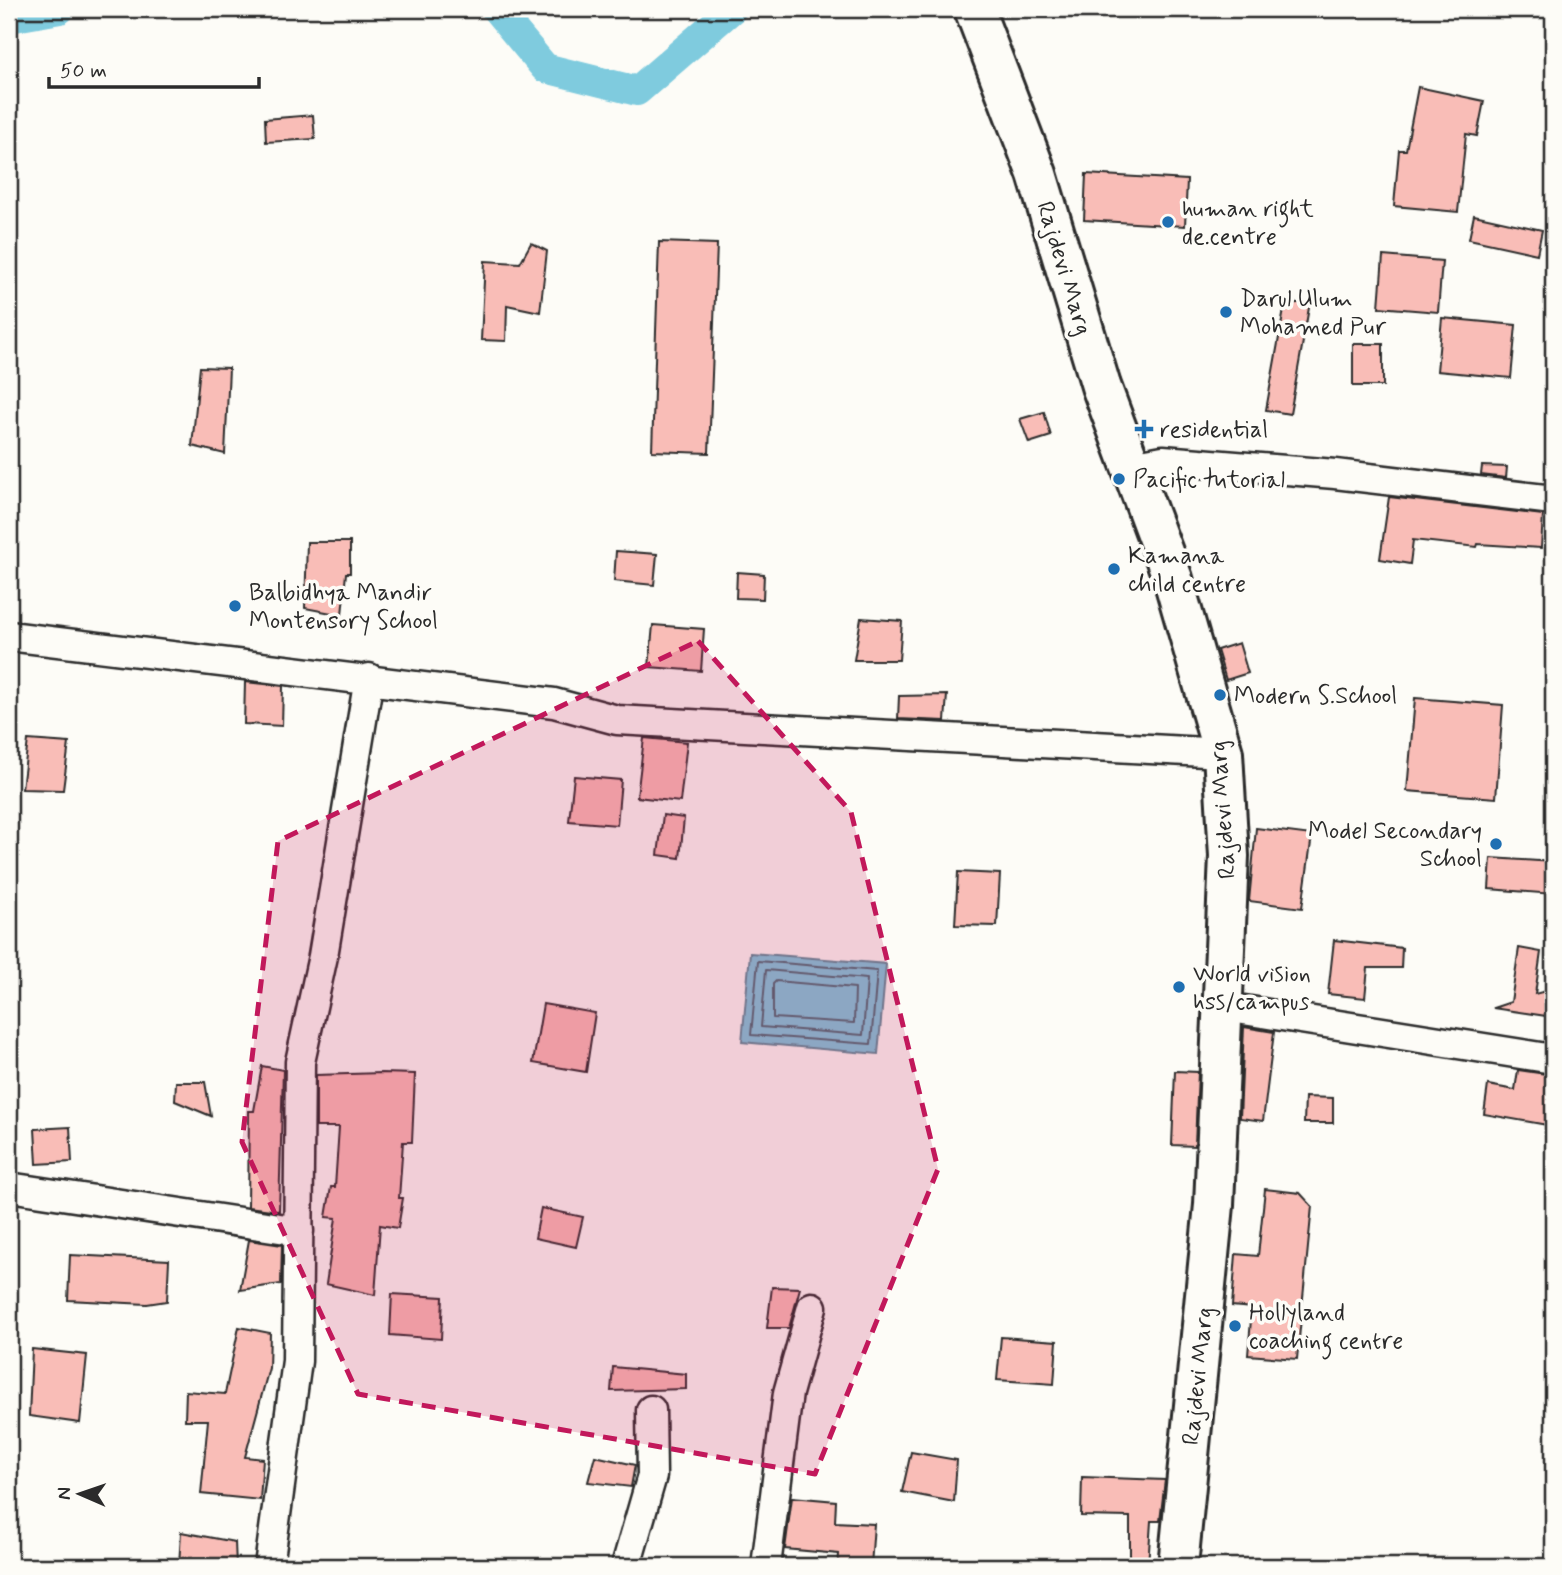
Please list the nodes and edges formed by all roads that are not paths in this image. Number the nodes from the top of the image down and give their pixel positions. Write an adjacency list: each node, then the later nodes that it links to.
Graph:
1 (974, 9): 2 (main road, Rajdevi Marg)
2 (1131, 466): 3 (street); 6 (main road, Rajdevi Marg)
3 (1553, 499)
4 (9, 636): 5 (street)
5 (369, 678): 6 (street); 10 (street)
6 (1223, 753): 7 (main road, Rajdevi Marg)
7 (1225, 1007): 8 (street); 16 (main road, Rajdevi Marg)
8 (1553, 1059)
9 (9, 1187): 10 (street)
10 (299, 1231): 13 (street)
11 (812, 1307): 15 (street)
12 (651, 1410): 14 (street)
13 (269, 1566)
14 (626, 1566)
15 (766, 1566)
16 (1178, 1566)

